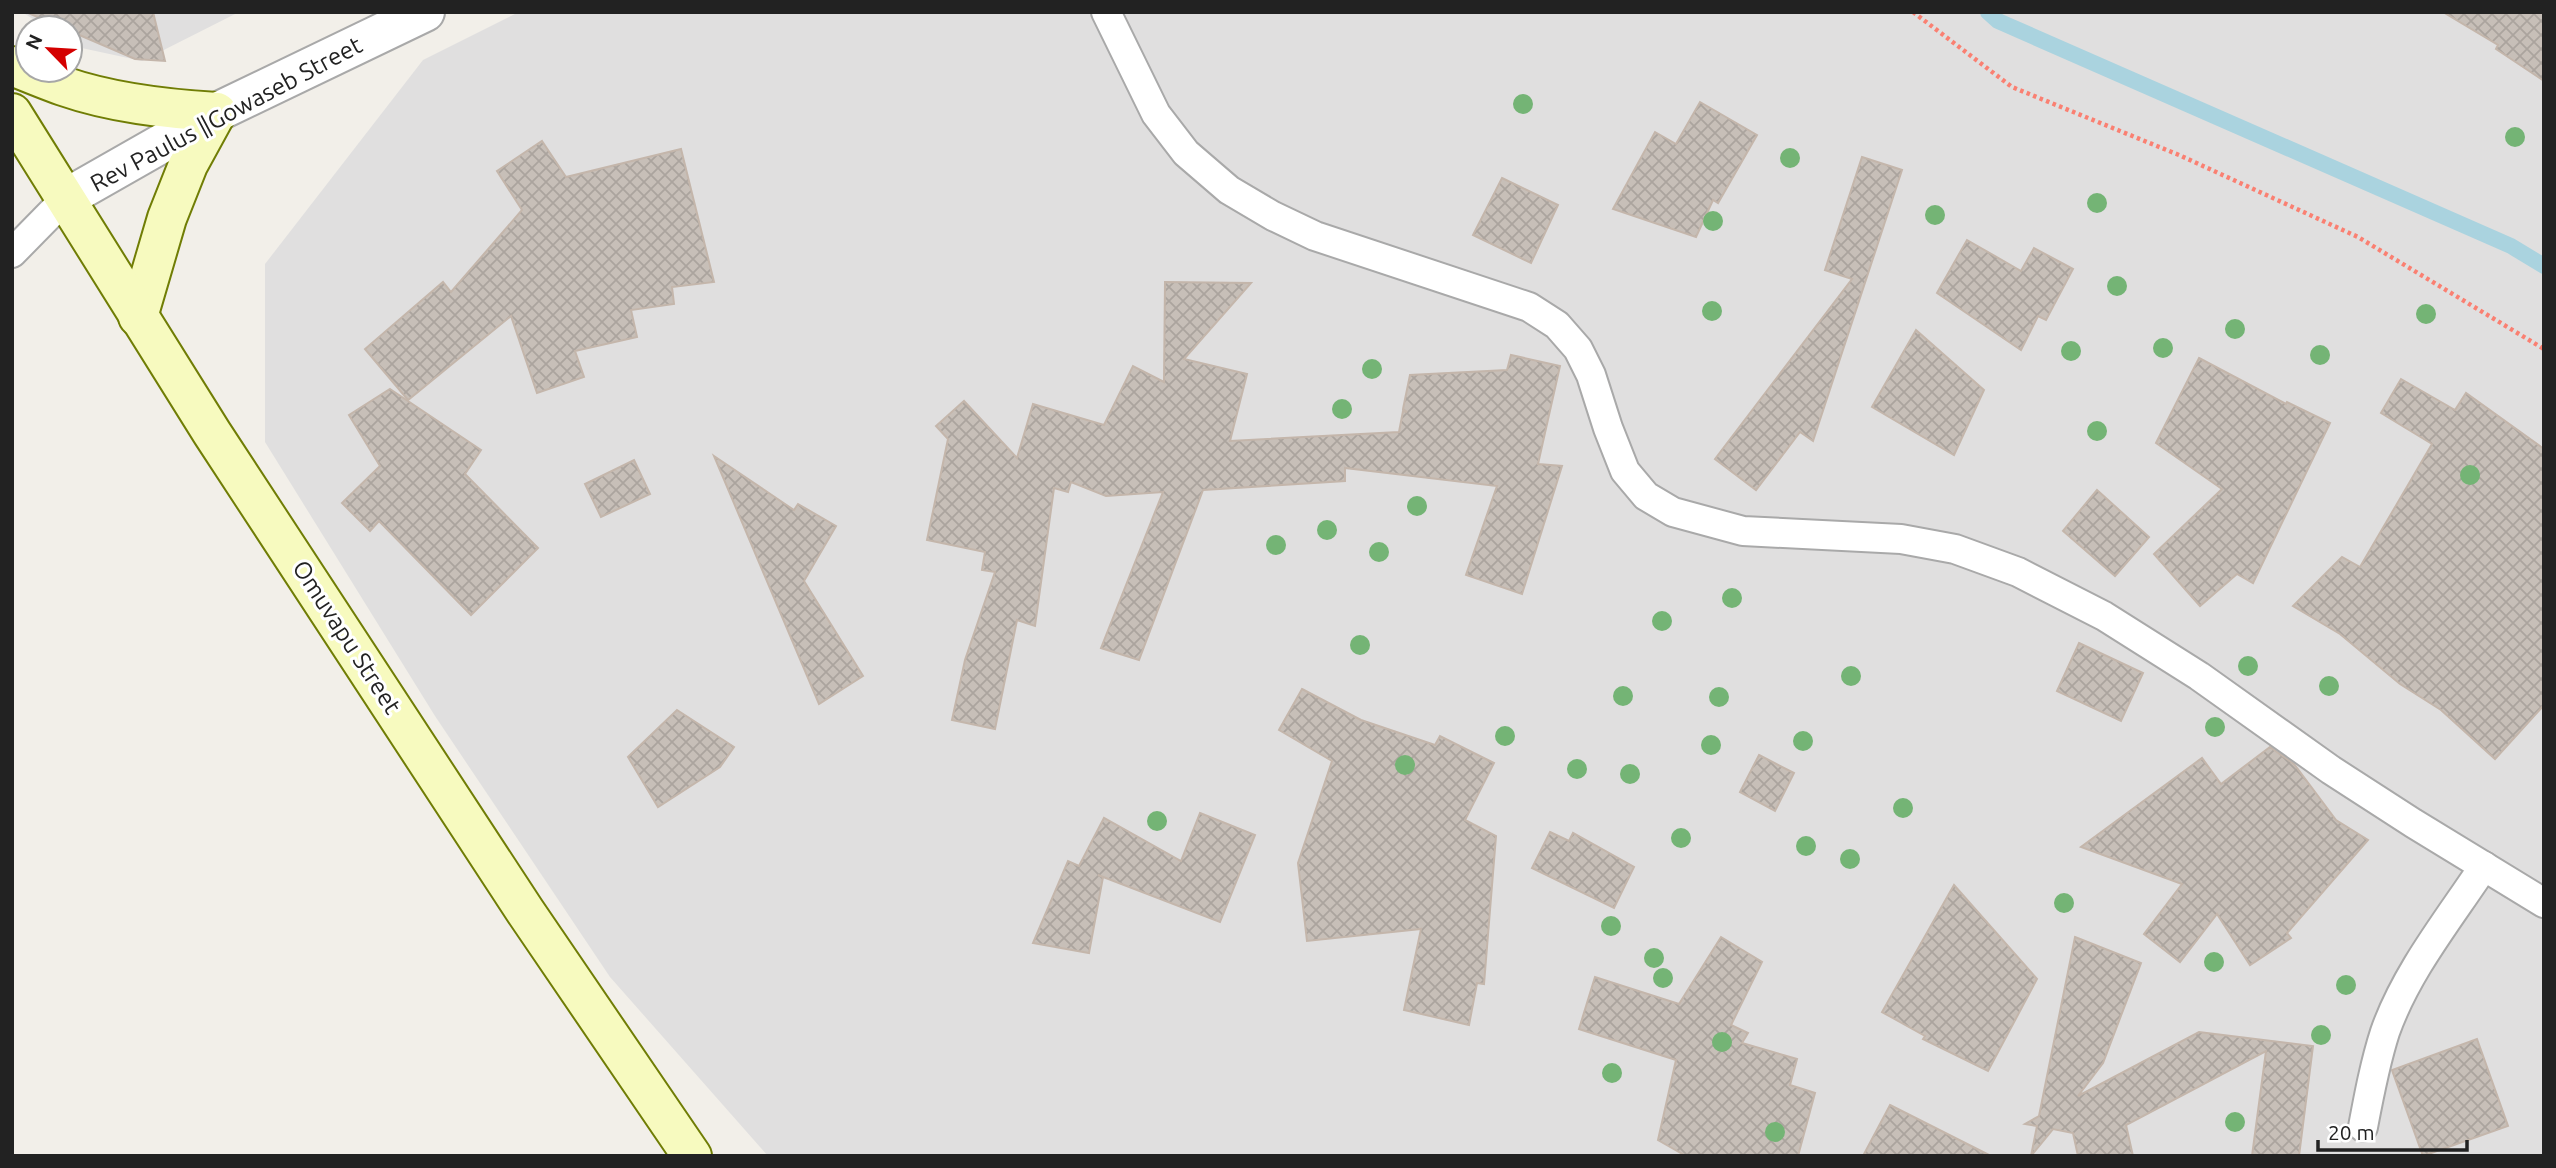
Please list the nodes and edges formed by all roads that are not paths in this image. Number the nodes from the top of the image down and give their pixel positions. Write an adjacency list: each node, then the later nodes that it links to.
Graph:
1 (425, 12): 4 (street, Rev Paulus ǁGowaseb Street)
2 (1106, 12): 9 (lane)
3 (12, 66): 4 (street)
4 (217, 112): 6 (street, Rev Paulus ǁGowaseb Street); 8 (street)
5 (12, 113): 6 (street, Omuvapu Street)
6 (66, 198): 7 (lane); 8 (street, Omuvapu Street)
7 (12, 253)
8 (138, 317): 12 (street, Omuvapu Street)
9 (2484, 866): 10 (lane); 11 (lane)
10 (2544, 903)
11 (2363, 1127)
12 (692, 1156)

